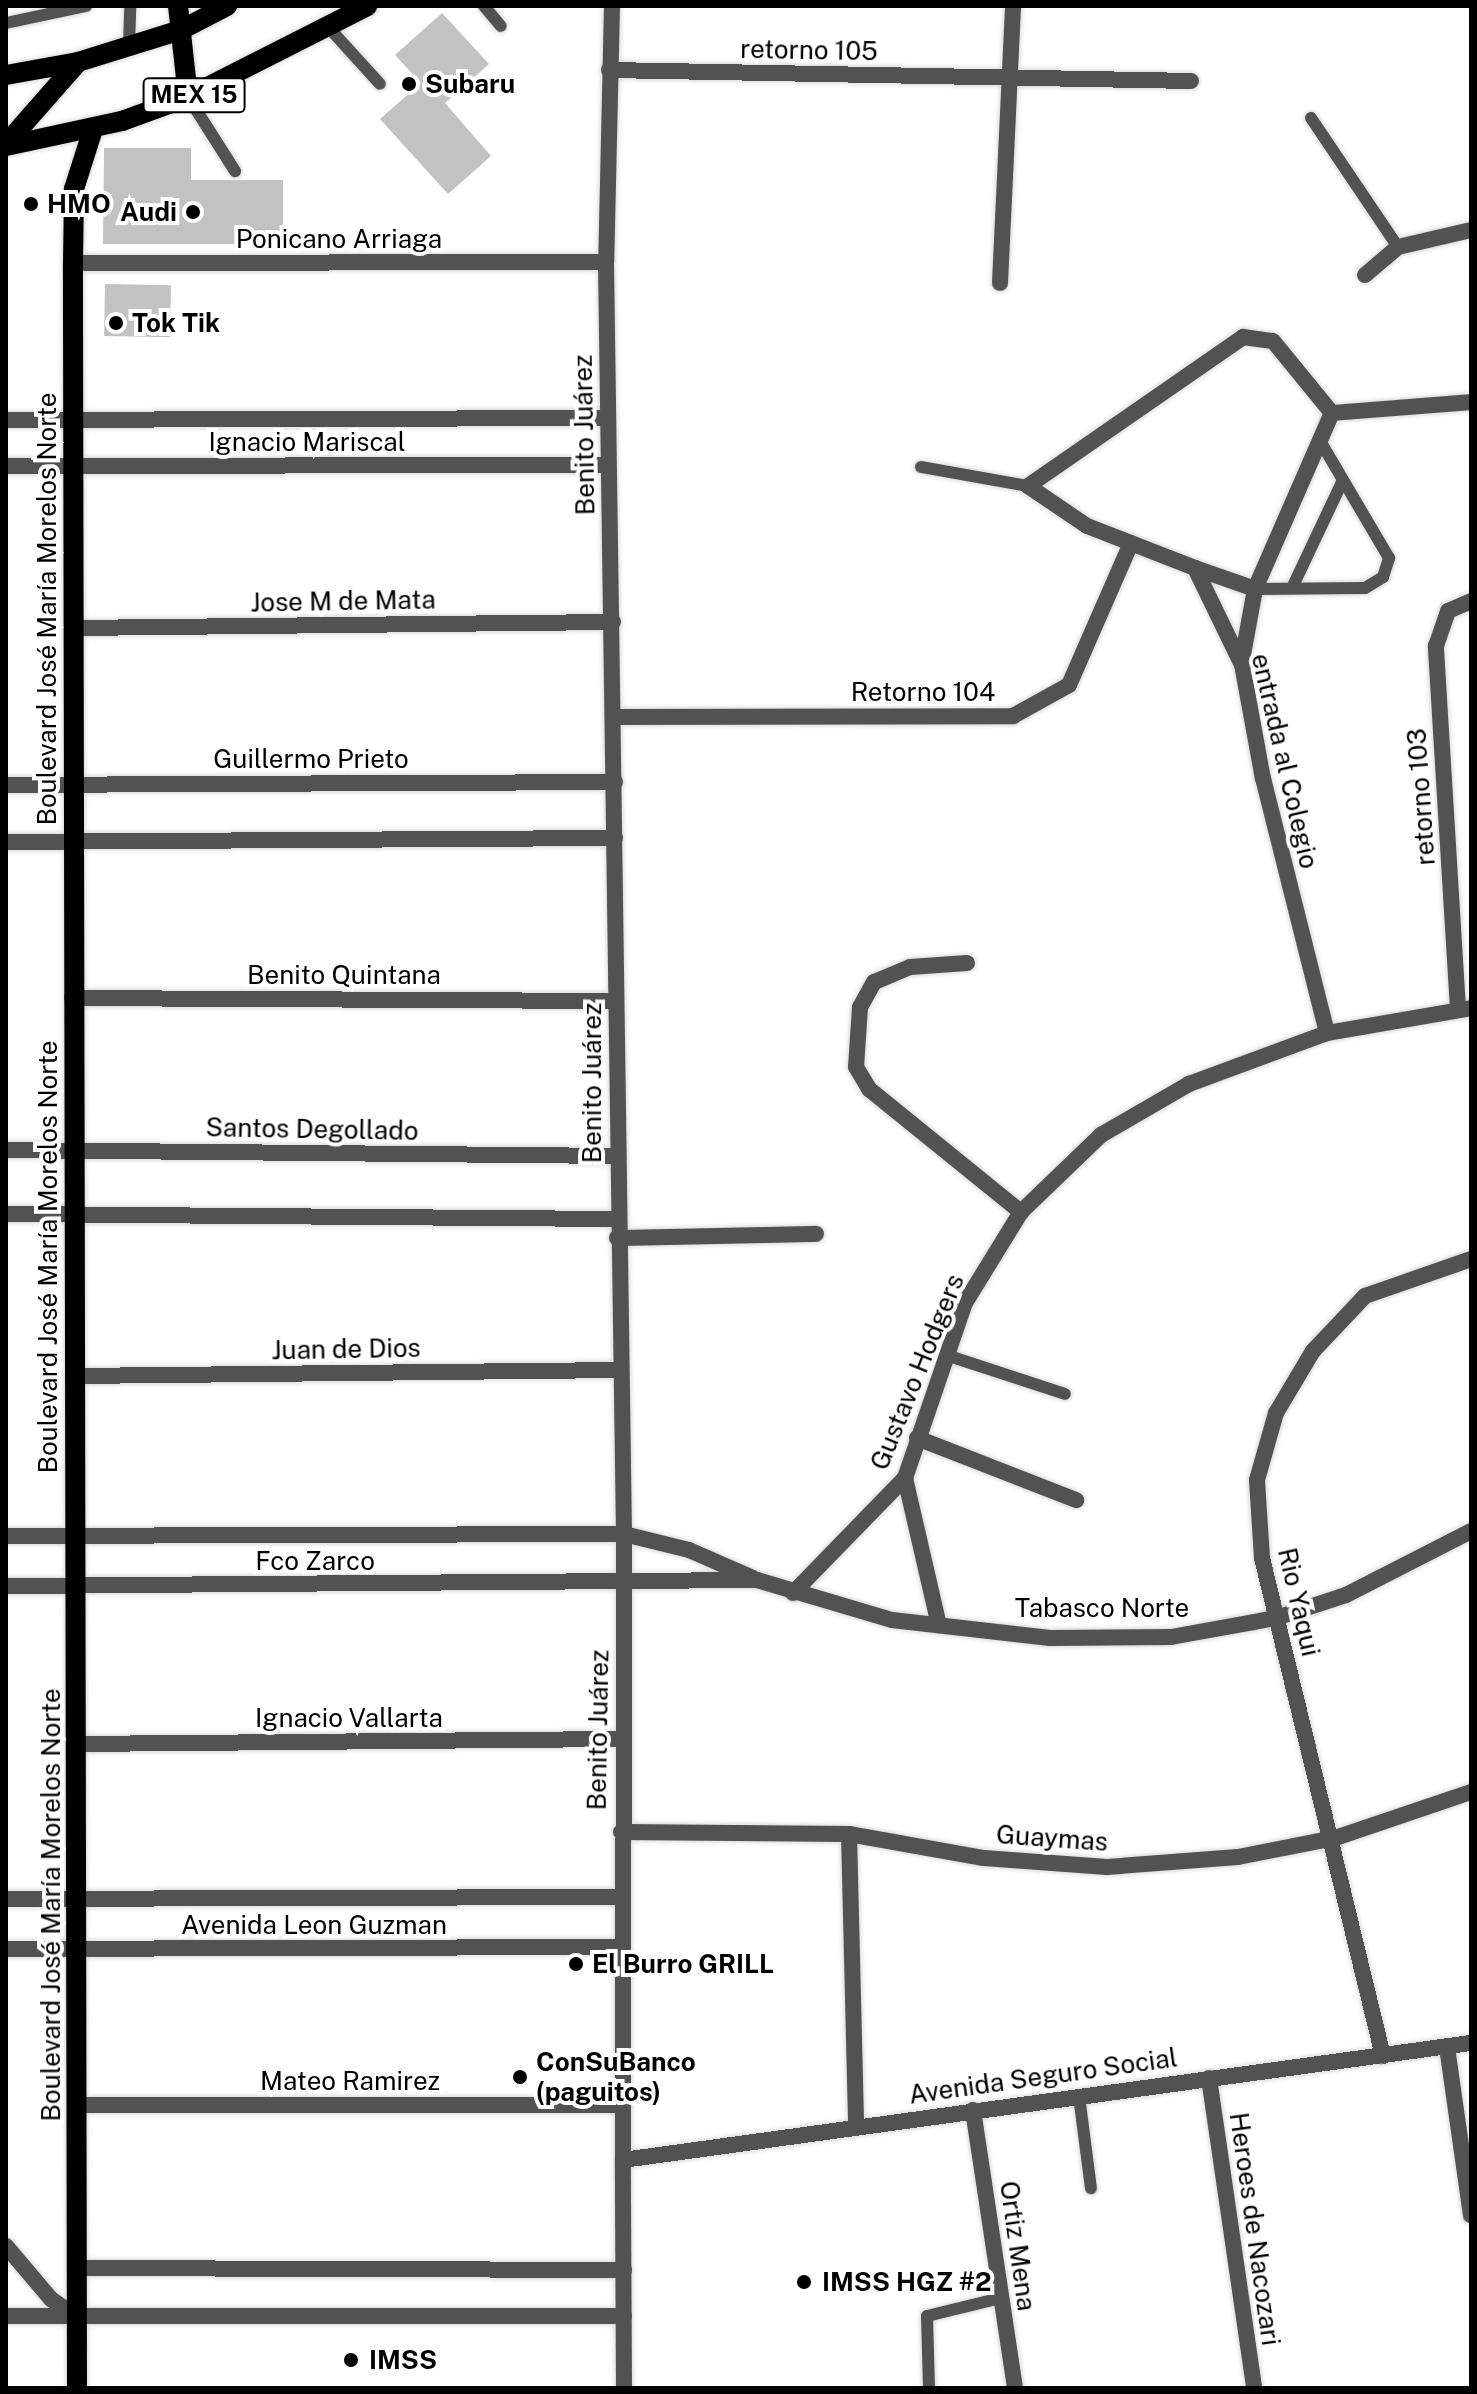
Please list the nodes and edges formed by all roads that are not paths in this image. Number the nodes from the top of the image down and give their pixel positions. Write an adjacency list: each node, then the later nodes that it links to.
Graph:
1 (85, 6): 9 (lane)
2 (130, 6): 13 (lane)
3 (178, 6): 12 (main road)
4 (227, 6): 12 (main road, MEX 15)
5 (367, 6): 11 (main road, MEX 15)
6 (484, 6): 10 (lane)
7 (612, 6): 15 (street, Benito Juárez)
8 (1013, 6): 17 (street)
9 (6, 23)
10 (501, 26)
11 (330, 29): 19 (lane); 20 (main road, MEX 15)
12 (181, 30): 13 (main road, MEX 15); 20 (main road)
13 (129, 44): 14 (main road, MEX 15)
14 (78, 62): 16 (main road, MEX 15); 23 (main road)
15 (609, 70): 17 (street, retorno 105); 27 (street, Benito Juárez)
16 (6, 75)
17 (1008, 78): 18 (street, retorno 105); 30 (street)
18 (1191, 81)
19 (380, 84)
20 (188, 97): 22 (main road, MEX 15); 24 (lane)
21 (1311, 118): 26 (lane)
22 (93, 129): 23 (main road, MEX 15); 28 (main road, Boulevard José María Morelos Norte)
23 (6, 145)
24 (235, 171)
25 (1471, 230): 26 (street)
26 (1398, 247): 29 (street)
27 (606, 262): 28 (street, Ponicano Arriaga); 33 (street, Benito Juárez)
28 (73, 263): 35 (main road, Boulevard José María Morelos Norte)
29 (1365, 275)
30 (1000, 283)
31 (1471, 402): 32 (street)
32 (1332, 413): 36 (street); 42 (street)
33 (607, 418): 35 (street, Ignacio Mariscal); 37 (street, Benito Juárez)
34 (6, 420): 35 (street, Ignacio Mariscal)
35 (73, 421): 39 (main road, Boulevard José María Morelos Norte)
36 (1320, 441): 41 (lane); 46 (street)
37 (608, 465): 39 (street, Ignacio Mariscal); 48 (street, Benito Juárez)
38 (6, 466): 39 (street, Ignacio Mariscal)
39 (74, 467): 49 (main road, Boulevard José María Morelos Norte)
40 (921, 467): 42 (lane)
41 (1343, 480): 45 (lane); 45 (lane)
42 (1028, 486): 43 (street)
43 (1131, 543): 44 (street); 51 (street, Retorno 104)
44 (1195, 568): 46 (street); 50 (street, entrada al Colegio)
45 (1292, 588): 46 (lane)
46 (1255, 589): 50 (street)
47 (1471, 601): 61 (street, retorno 103)
48 (613, 622): 49 (street, Jose M de Mata); 51 (street, Benito Juárez)
49 (74, 628): 53 (main road, Boulevard José María Morelos Norte)
50 (1242, 665): 62 (street, entrada al Colegio)
51 (614, 717): 52 (street, Benito Juárez)
52 (615, 782): 53 (street, Guillermo Prieto); 55 (street, Benito Juárez)
53 (73, 783): 54 (street, Guillermo Prieto); 56 (main road, Boulevard José María Morelos Norte)
54 (6, 785)
55 (615, 838): 56 (street); 60 (street, Benito Juárez)
56 (74, 841): 57 (street); 59 (main road, Boulevard José María Morelos Norte)
57 (6, 842)
58 (967, 963): 66 (street)
59 (72, 998): 60 (street, Benito Quintana); 64 (main road, Boulevard José María Morelos Norte)
60 (616, 1001): 65 (street, Benito Juárez)
61 (1465, 1008): 62 (street, Gustavo Hodgers)
62 (1327, 1033): 66 (street, Gustavo Hodgers)
63 (6, 1150): 64 (street, Santos Degollado)
64 (73, 1150): 65 (street, Santos Degollado); 68 (main road, Boulevard José María Morelos Norte)
65 (617, 1156): 69 (street, Benito Juárez)
66 (1021, 1212): 73 (street, Gustavo Hodgers)
67 (6, 1214): 68 (street)
68 (74, 1215): 69 (street); 75 (main road, Boulevard José María Morelos Norte)
69 (617, 1219): 71 (street, Benito Juárez)
70 (816, 1234): 71 (street)
71 (617, 1238): 74 (street, Benito Juárez)
72 (1471, 1259): 89 (street, Rio Yaqui)
73 (946, 1355): 76 (lane); 77 (street, Gustavo Hodgers)
74 (618, 1370): 75 (street, Juan de Dios); 81 (street, Benito Juárez)
75 (75, 1376): 83 (main road, Boulevard José María Morelos Norte)
76 (1065, 1394)
77 (917, 1438): 78 (street, Gustavo Hodgers); 79 (street)
78 (905, 1478): 88 (street, Gustavo Hodgers); 90 (street)
79 (1076, 1500)
80 (1471, 1531): 89 (street, Tabasco Norte)
81 (624, 1534): 83 (street, Fco Zarco); 84 (street); 85 (street, Benito Juárez)
82 (6, 1536): 83 (street, Fco Zarco)
83 (76, 1537): 87 (main road, Boulevard José María Morelos Norte)
84 (757, 1580): 85 (street, Tabasco Norte); 88 (street, Tabasco Norte)
85 (624, 1584): 87 (street, Fco Zarco); 91 (street, Benito Juárez)
86 (6, 1586): 87 (street, Fco Zarco)
87 (76, 1586): 92 (main road, Boulevard José María Morelos Norte)
88 (793, 1593): 90 (street, Tabasco Norte)
89 (1276, 1618): 90 (street, Tabasco Norte); 96 (street, Rio Yaqui)
90 (939, 1625)
91 (620, 1739): 92 (street, Ignacio Vallarta); 94 (street, Benito Juárez)
92 (77, 1744): 99 (main road, Boulevard José María Morelos Norte)
93 (1471, 1792): 96 (street, Guaymas)
94 (621, 1832): 95 (street, Guaymas); 97 (street, Benito Juárez)
95 (849, 1834): 96 (street, Guaymas); 111 (street)
96 (1335, 1838): 105 (street, Rio Yaqui)
97 (622, 1897): 99 (street, Avenida Leon Guzman); 100 (street, Benito Juárez)
98 (6, 1899): 99 (street, Avenida Leon Guzman)
99 (76, 1899): 102 (main road, Boulevard José María Morelos Norte)
100 (622, 1947): 102 (street, Avenida Leon Guzman); 109 (street, Benito Juárez)
101 (6, 1949): 102 (street, Avenida Leon Guzman)
102 (76, 1950): 108 (main road, Boulevard José María Morelos Norte)
103 (1471, 2043): 104 (street, Avenida Seguro Social)
104 (1447, 2047): 105 (street, Avenida Seguro Social); 114 (street)
105 (1383, 2056): 106 (street, Avenida Seguro Social)
106 (1209, 2078): 107 (street, Avenida Seguro Social); 126 (street, Heroes de Nacozari)
107 (1079, 2096): 110 (street, Avenida Seguro Social); 113 (lane)
108 (77, 2105): 109 (street, Mateo Ramirez); 116 (main road, Boulevard José María Morelos Norte)
109 (623, 2105): 112 (street, Benito Juárez)
110 (973, 2110): 111 (street, Avenida Seguro Social); 118 (street, Ortiz Mena)
111 (856, 2127): 112 (street, Avenida Seguro Social)
112 (623, 2160): 117 (street, Benito Juárez)
113 (1091, 2188)
114 (1471, 2215)
115 (6, 2246): 121 (street)
116 (77, 2268): 117 (street); 121 (main road, Boulevard José María Morelos Norte)
117 (624, 2270): 120 (street, Benito Juárez)
118 (1001, 2298): 124 (lane); 125 (street, Ortiz Mena)
119 (6, 2316): 121 (street)
120 (624, 2316): 121 (street); 123 (street, Benito Juárez)
121 (77, 2317): 122 (main road, Boulevard José María Morelos Norte)
122 (77, 2388)
123 (624, 2388)
124 (929, 2388)
125 (1015, 2388)
126 (1254, 2388)

